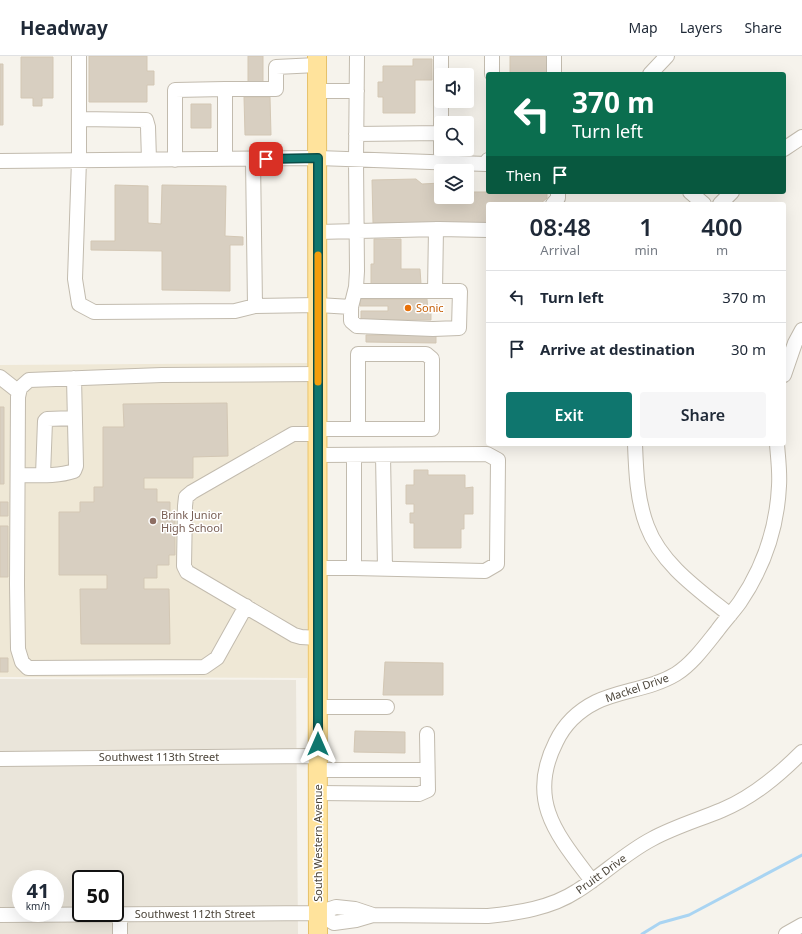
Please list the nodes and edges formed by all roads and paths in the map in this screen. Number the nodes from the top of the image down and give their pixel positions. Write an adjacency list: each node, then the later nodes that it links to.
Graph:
1 (79, 56): 16 (street)
2 (357, 56): 14 (street)
3 (441, 56): 15 (street)
4 (492, 56): 9 (street)
5 (554, 56): 10 (street)
6 (667, 56): 11 (street)
7 (276, 61): 8 (street); 12 (street)
8 (317, 61): 13 (main road, South Western Avenue)
9 (492, 72)
10 (554, 72)
11 (652, 72)
12 (225, 89): 23 (street); 27 (street)
13 (318, 91): 14 (street); 22 (main road, South Western Avenue)
14 (357, 91): 18 (street)
15 (441, 116)
16 (80, 119): 25 (street); 26 (street)
17 (434, 133): 18 (street)
18 (356, 134): 28 (street)
19 (802, 137): 20 (street)
20 (786, 149)
21 (441, 156): 30 (street)
22 (318, 158): 24 (street); 28 (street); 39 (main road, South Western Avenue)
23 (225, 159): 24 (street); 27 (street)
24 (254, 159): 43 (street)
25 (80, 160): 26 (street); 29 (street); 43 (street)
26 (148, 160): 27 (street)
27 (175, 160)
28 (356, 160): 30 (street); 38 (street)
29 (0, 161)
30 (441, 163): 31 (street)
31 (486, 164)
32 (692, 194): 34 (street)
33 (730, 194): 35 (street)
34 (702, 202)
35 (722, 202)
36 (436, 229): 37 (street); 38 (street); 41 (street)
37 (486, 230)
38 (358, 231): 39 (street); 40 (street)
39 (318, 232): 42 (main road, South Western Avenue)
40 (355, 291): 41 (street); 44 (street)
41 (435, 291): 44 (street)
42 (318, 305): 43 (street); 44 (street); 47 (main road, South Western Avenue)
43 (255, 306)
44 (351, 307)
45 (802, 330): 46 (street)
46 (786, 369)
47 (318, 374): 49 (street); 53 (main road, South Western Avenue)
48 (0, 377): 50 (street)
49 (74, 378): 50 (street); 51 (street)
50 (19, 392): 60 (street)
51 (75, 418): 59 (street); 59 (street)
52 (358, 428): 52 (street); 53 (street)
53 (318, 431): 56 (main road, South Western Avenue); 64 (street)
54 (635, 446): 65 (street)
55 (777, 446): 65 (street, Mackel Drive)
56 (318, 455): 57 (street); 61 (main road, South Western Avenue)
57 (354, 455): 58 (street); 62 (street)
58 (383, 456): 63 (street); 63 (street)
59 (43, 474): 60 (street)
60 (18, 475): 64 (street)
61 (318, 568): 62 (street); 66 (main road, South Western Avenue)
62 (354, 568): 63 (street)
63 (385, 568)
64 (246, 606): 66 (street)
65 (730, 615): 75 (street, Mackel Drive)
66 (318, 638): 67 (main road, South Western Avenue)
67 (318, 707): 68 (street); 72 (main road, South Western Avenue)
68 (387, 707)
69 (427, 734): 73 (street)
70 (802, 752): 75 (street, Pruitt Drive)
71 (0, 758): 72 (street, Southwest 113th Street)
72 (318, 763): 73 (street, Southwest 113th Street); 74 (main road, South Western Avenue)
73 (427, 770): 74 (street)
74 (318, 793): 76 (main road, South Western Avenue)
75 (592, 881): 76 (street, Pruitt Drive)
76 (318, 913): 79 (street, Southwest 112th Street); 83 (main road, South Western Avenue)
77 (0, 915): 78 (street, Southwest 112th Street)
78 (72, 915)
79 (124, 915)
80 (120, 922): 82 (street)
81 (802, 925): 84 (street)
82 (120, 934)
83 (318, 934)
84 (786, 934)

